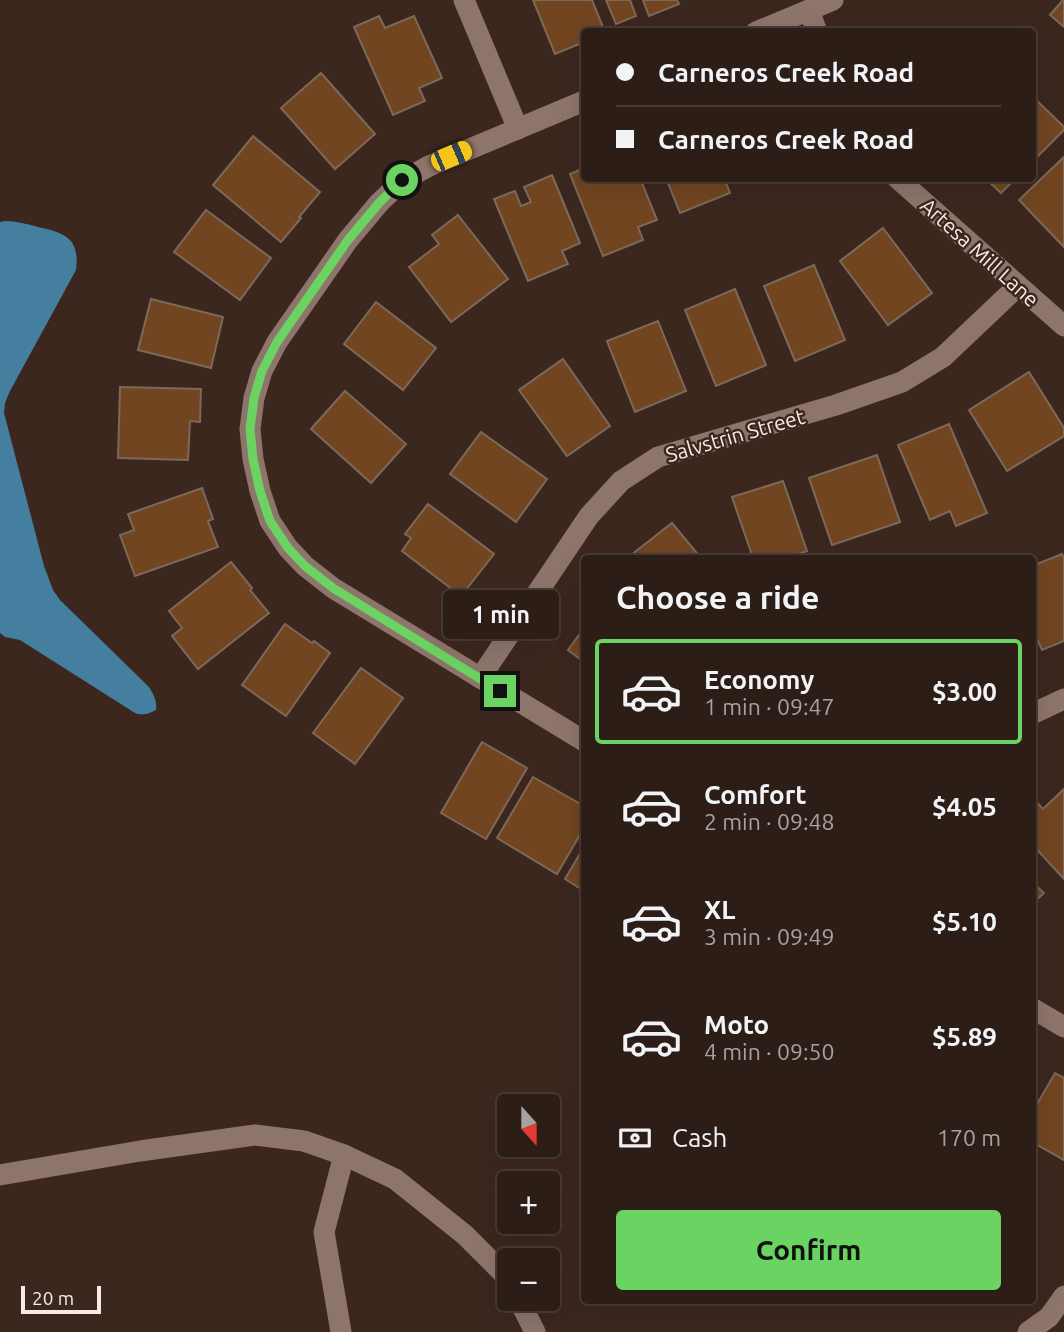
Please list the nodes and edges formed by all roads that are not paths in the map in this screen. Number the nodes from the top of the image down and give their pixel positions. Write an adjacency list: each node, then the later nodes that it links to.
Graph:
1 (464, 0): 7 (street)
2 (833, 0): 3 (street)
3 (809, 10): 4 (street); 5 (street)
4 (766, 28)
5 (816, 28)
6 (581, 102): 7 (street)
7 (518, 129): 11 (street)
8 (901, 182): 9 (street, Artesa Mill Lane)
9 (1018, 286): 10 (street, Artesa Mill Lane); 11 (street, Salvstrin Street)
10 (1064, 326)
11 (480, 678): 14 (street)
12 (1064, 699): 13 (street)
13 (1036, 712)
14 (581, 739)
15 (1036, 1010): 16 (street)
16 (1064, 1027)
17 (344, 1155): 18 (street); 19 (street); 22 (street)
18 (0, 1175)
19 (497, 1267)
20 (1064, 1296): 24 (street)
21 (524, 1311): 23 (street)
22 (341, 1332)
23 (535, 1332)
24 (1028, 1332)

